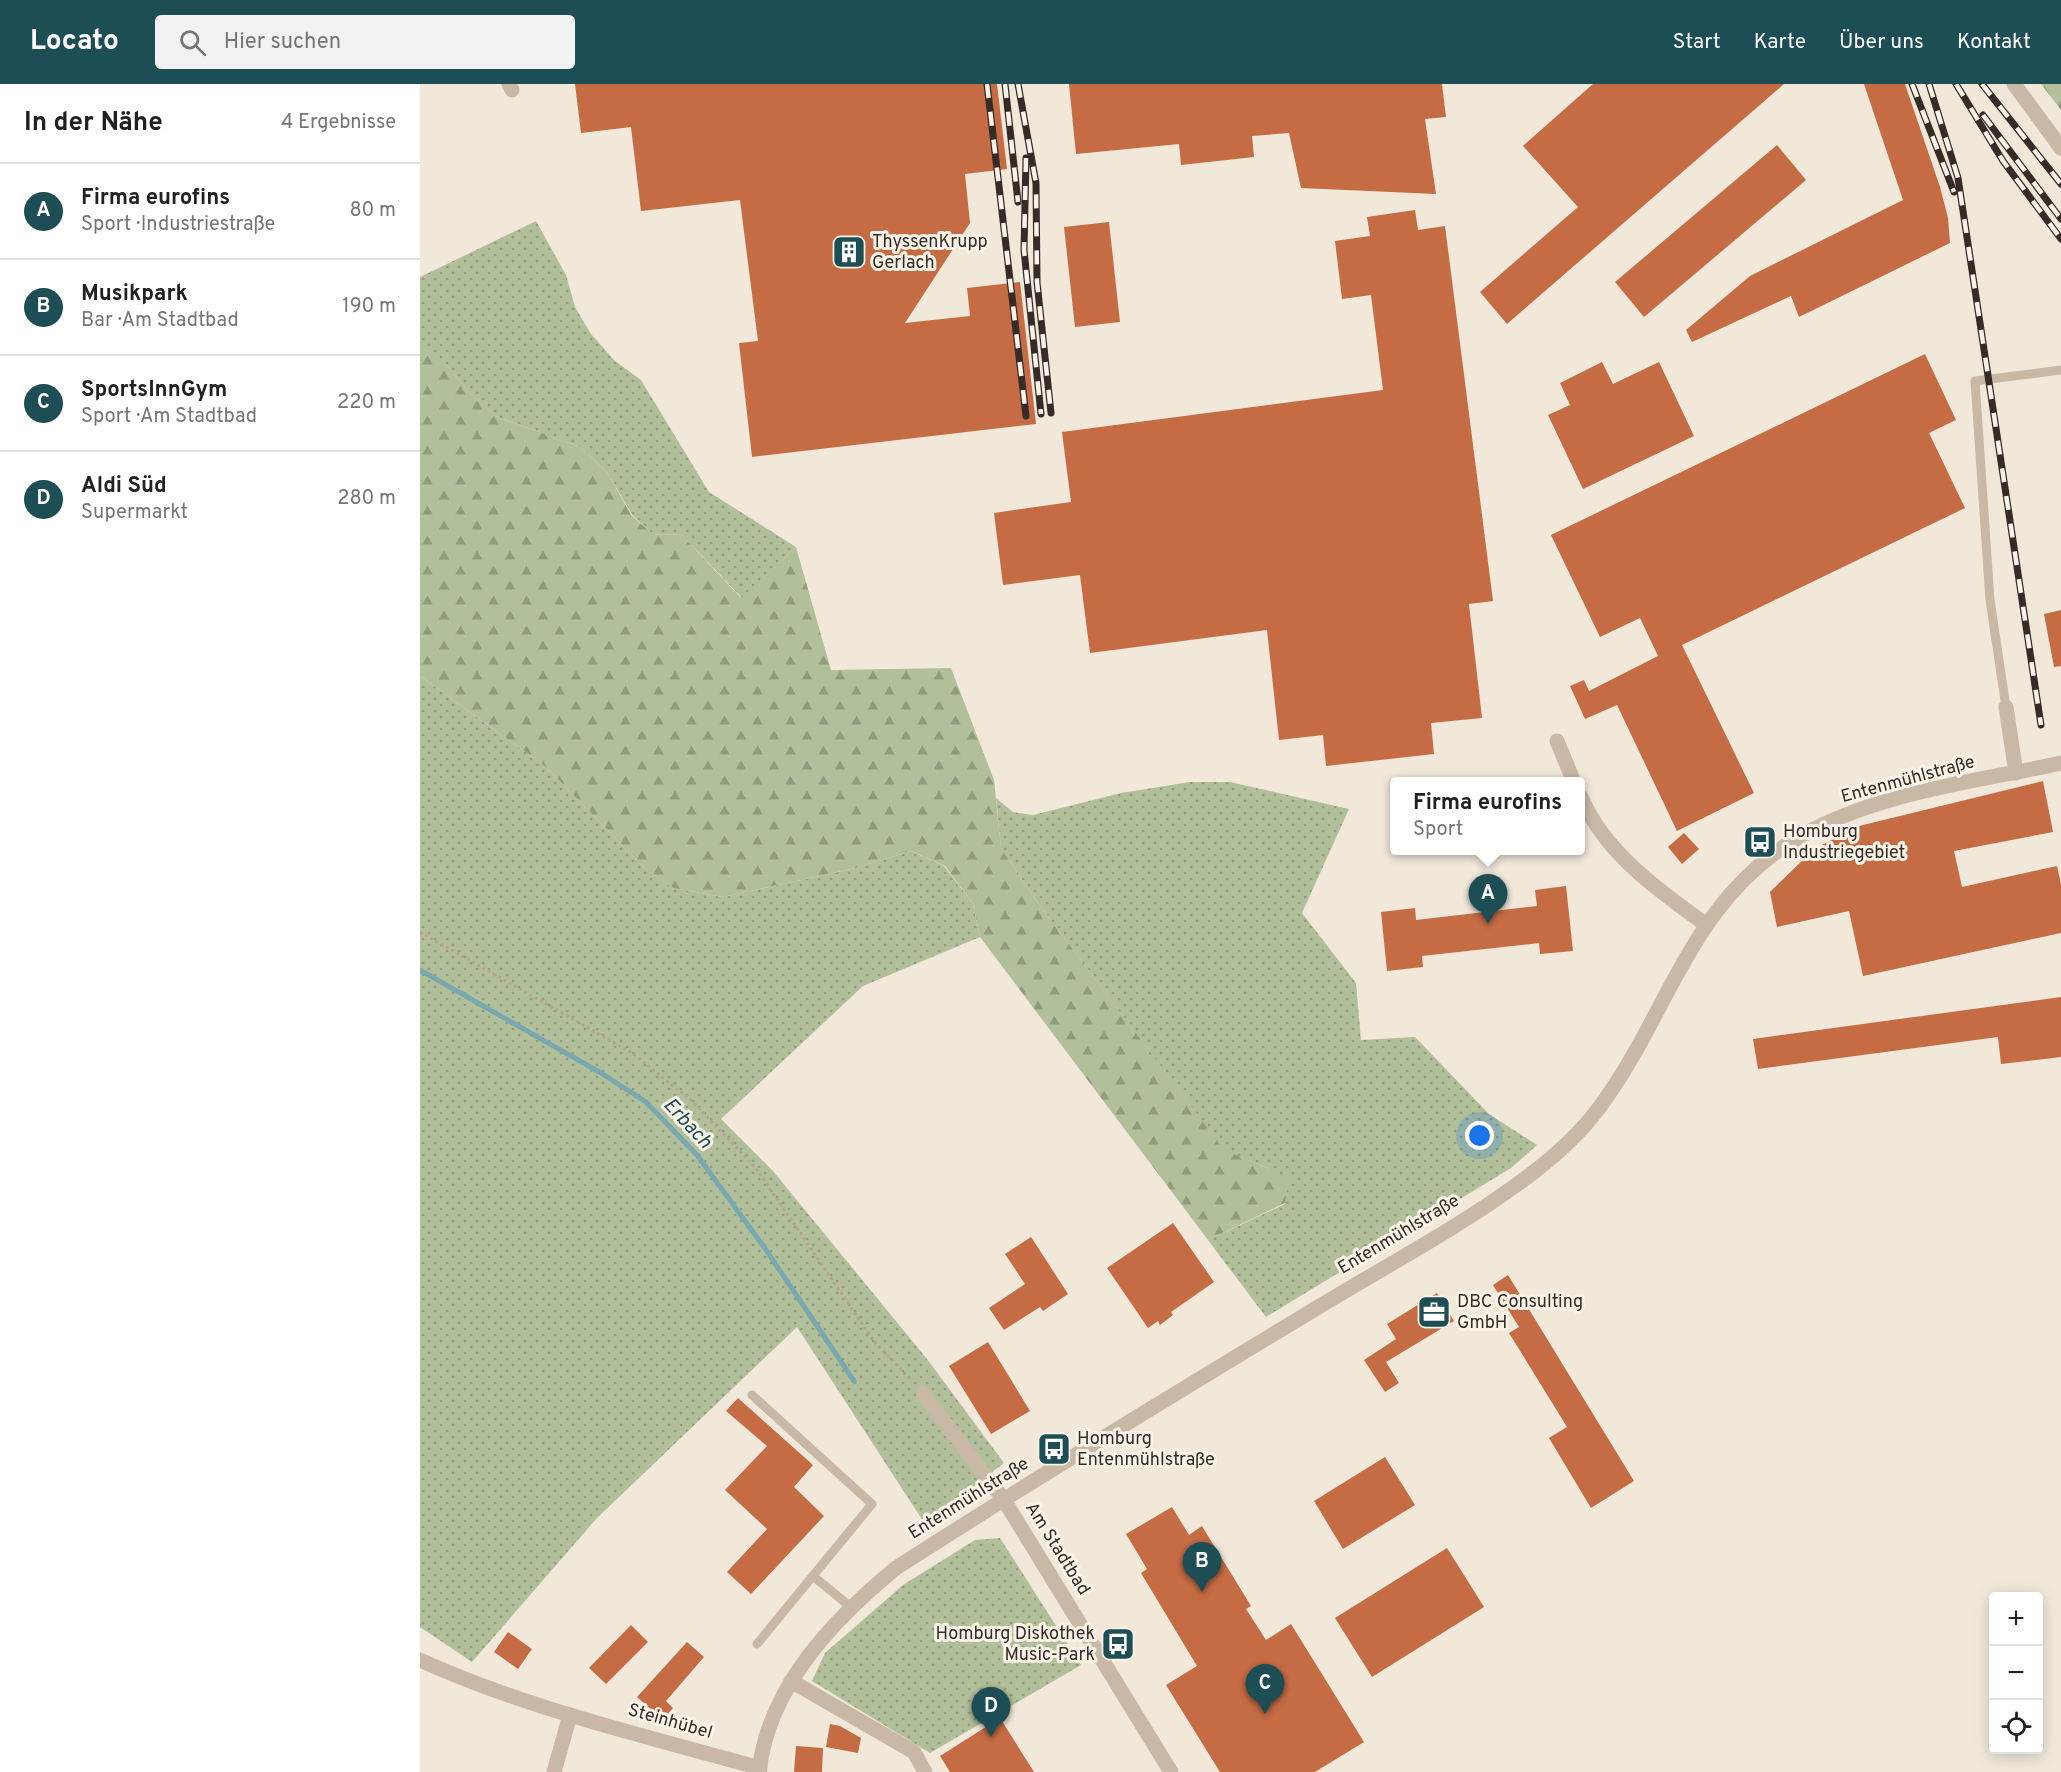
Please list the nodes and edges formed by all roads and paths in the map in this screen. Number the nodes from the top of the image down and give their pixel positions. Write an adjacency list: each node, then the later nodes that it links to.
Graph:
1 (2014, 84): 2 (street)
2 (2061, 148)
3 (2061, 370): 4 (lane)
4 (2006, 706): 7 (street)
5 (1557, 741): 8 (street)
6 (2061, 763): 7 (street, Entenmühlstraße)
7 (2016, 772): 10 (street, Entenmühlstraße)
8 (1572, 777)
9 (1585, 803): 10 (street)
10 (1705, 924): 14 (street, Entenmühlstraße)
11 (420, 932): 12 (path)
12 (923, 1394): 14 (street, Am Stadtbad)
13 (752, 1395): 15 (lane)
14 (1004, 1500): 16 (street, Entenmühlstraße); 24 (street, Am Stadtbad)
15 (813, 1576): 16 (lane); 17 (lane)
16 (852, 1608): 19 (street, Entenmühlstraße)
17 (757, 1644)
18 (420, 1660): 20 (street, Steinhübel)
19 (791, 1681): 21 (street, Entenmühlstraße); 23 (street)
20 (570, 1714): 21 (street, Steinhübel); 22 (street)
21 (760, 1770)
22 (554, 1772)
23 (925, 1772)
24 (1171, 1772)

